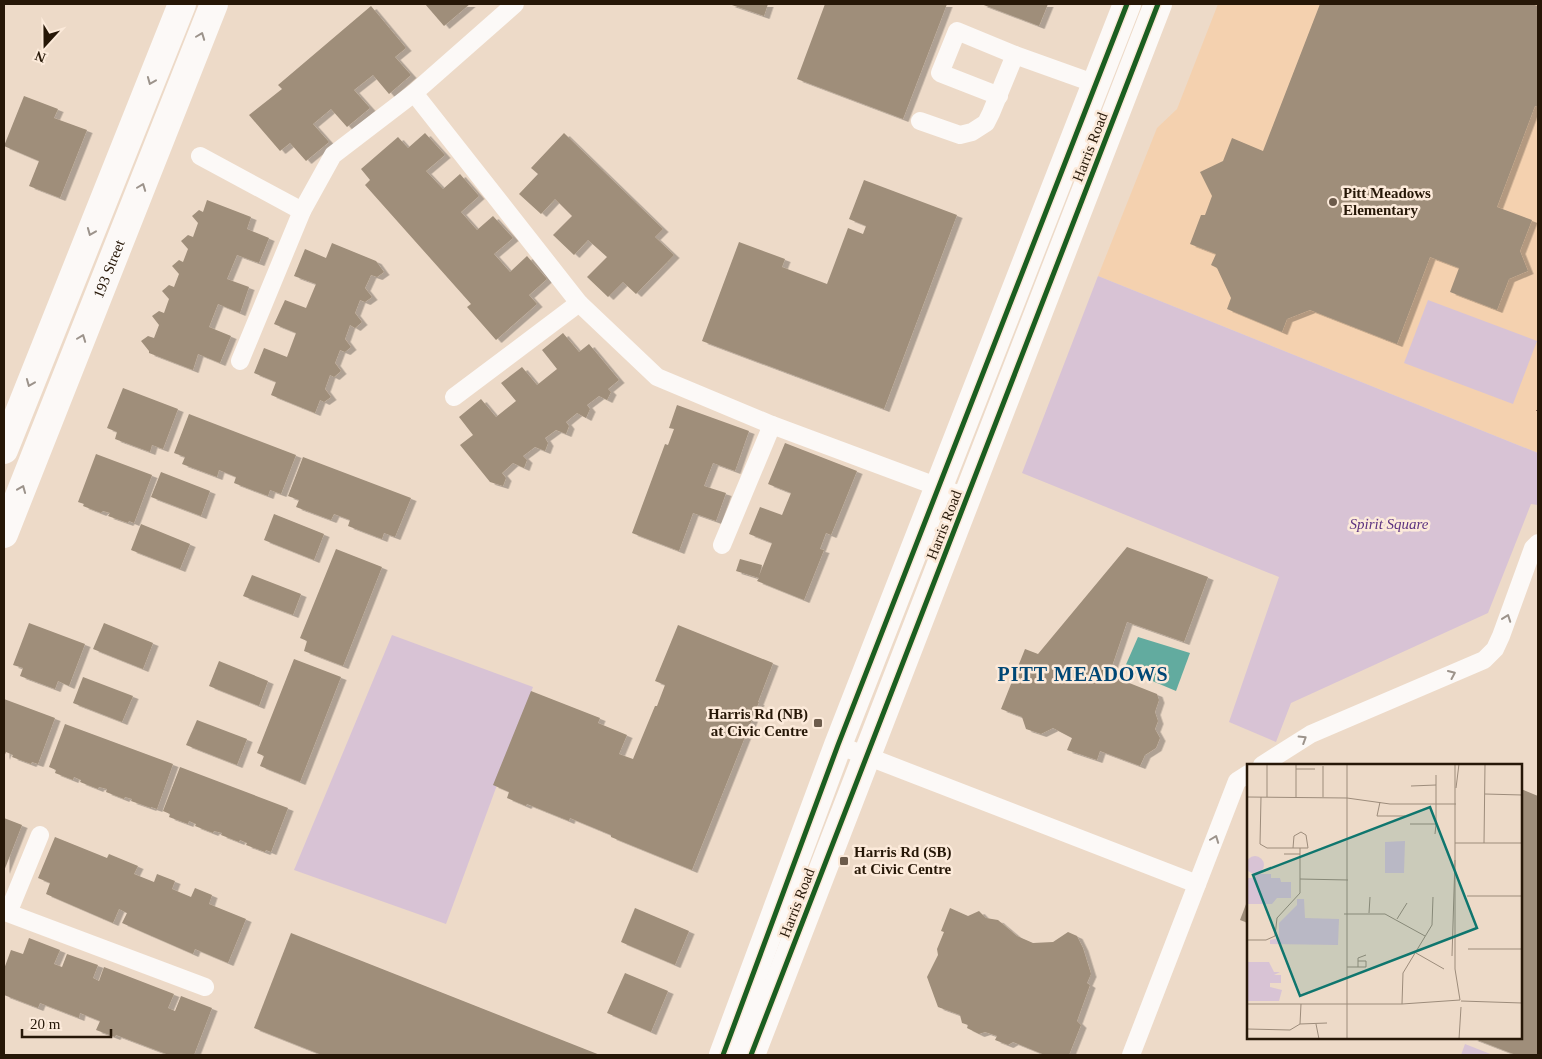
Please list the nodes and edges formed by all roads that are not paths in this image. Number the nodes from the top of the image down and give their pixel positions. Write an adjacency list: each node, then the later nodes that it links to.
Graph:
1 (182, 4): 17 (main road, 193 Street, one-way to 17)
2 (214, 4): 20 (main road, 193 Street, one-way to 2)
3 (515, 4): 8 (lane)
4 (1127, 4): 7 (main road, Harris Road)
5 (1158, 4): 19 (main road, Harris Road)
6 (1015, 55): 7 (lane); 9 (lane); 9 (lane)
7 (1096, 84): 18 (main road, Harris Road)
8 (414, 93): 12 (lane); 13 (lane)
9 (998, 96): 10 (lane)
10 (920, 122)
11 (200, 156): 12 (lane)
12 (302, 211): 14 (lane)
13 (579, 302): 15 (lane); 16 (lane)
14 (240, 361)
15 (454, 397)
16 (772, 425): 18 (lane); 22 (lane)
17 (4, 450)
18 (938, 487): 19 (lane); 23 (main road, Harris Road)
19 (968, 498): 24 (main road, Harris Road)
20 (4, 534)
21 (1538, 543): 25 (lane, one-way to 21)
22 (722, 545)
23 (838, 745): 24 (lane); 31 (main road, Harris Road)
24 (867, 756): 28 (lane); 32 (main road, Harris Road)
25 (1264, 764)
26 (1247, 775): 28 (lane, one-way to 26)
27 (40, 836): 29 (lane)
28 (1197, 884): 33 (lane)
29 (6, 918): 30 (lane)
30 (206, 987)
31 (723, 1055)
32 (751, 1055)
33 (1131, 1055)

